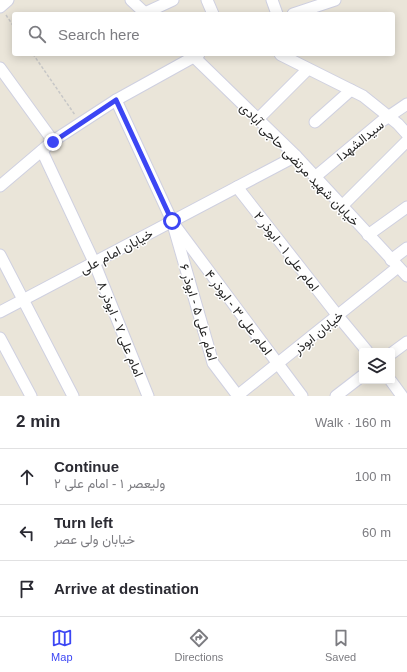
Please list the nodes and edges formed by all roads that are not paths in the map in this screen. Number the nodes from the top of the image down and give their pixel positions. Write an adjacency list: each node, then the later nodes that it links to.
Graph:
1 (8, 0): 8 (street)
2 (130, 0): 9 (street)
3 (173, 0): 10 (street)
4 (207, 0): 11 (street)
5 (272, 0): 12 (street)
6 (335, 0): 7 (street)
7 (316, 3): 13 (street)
8 (0, 7)
9 (144, 12)
10 (147, 12)
11 (212, 12)
12 (276, 12)
13 (296, 12)
14 (193, 56): 20 (street)
15 (196, 56): 23 (street, خیابان شهید مرتضی حاجی آبادی)
16 (283, 56): 18 (street)
17 (0, 68): 27 (street)
18 (308, 69): 19 (street); 23 (street)
19 (351, 90): 22 (street); 24 (street)
20 (116, 100): 27 (street); 35 (street)
21 (407, 104): 22 (street, سیدالشهدا)
22 (389, 117): 25 (street); 30 (street, سیدالشهدا)
23 (258, 119): 29 (street, خیابان شهید مرتضی حاجی آبادی)
24 (315, 122)
25 (407, 134)
26 (407, 141): 33 (street)
27 (53, 142): 28 (street)
28 (42, 151): 31 (street); 39 (street, امام علی ۷ - ابوذر ۸)
29 (296, 156): 30 (street, خیابان شهید مرتضی حاجی آبادی); 32 (street, خیابان امام علی)
30 (315, 177): 33 (street, خیابان شهید مرتضی حاجی آبادی)
31 (0, 186)
32 (237, 187): 35 (street, خیابان امام علی); 44 (street, امام علی ۱ - ابوذر ۲)
33 (342, 206): 36 (street, خیابان شهید مرتضی حاجی آبادی)
34 (407, 207): 36 (street)
35 (172, 221): 39 (street, خیابان امام علی); 49 (street, امام علی ۳ - ابوذر ۴); 55 (street, امام علی ۵ - ابوذر ۶)
36 (368, 235): 40 (street, خیابان شهید مرتضی حاجی آبادی)
37 (407, 248): 40 (street, خیابان ابوذر)
38 (0, 255): 42 (street)
39 (94, 262): 42 (street, خیابان امام علی); 54 (street, امام علی ۷ - ابوذر ۸)
40 (395, 264): 41 (street, خیابان شهید مرتضی حاجی آبادی); 44 (street, خیابان ابوذر)
41 (407, 276)
42 (23, 300): 43 (street, خیابان امام علی); 53 (street)
43 (0, 312)
44 (338, 316): 47 (street, امام علی ۱ - ابوذر ۲); 49 (street, خیابان ابوذر)
45 (0, 338): 52 (street)
46 (407, 342): 48 (street)
47 (365, 348)
48 (395, 351)
49 (278, 364): 55 (street, خیابان ابوذر); 56 (street, امام علی ۳ - ابوذر ۴)
50 (359, 378): 57 (street)
51 (393, 384): 58 (street)
52 (31, 396)
53 (73, 396)
54 (148, 396)
55 (237, 396)
56 (302, 396)
57 (336, 396)
58 (402, 396)

